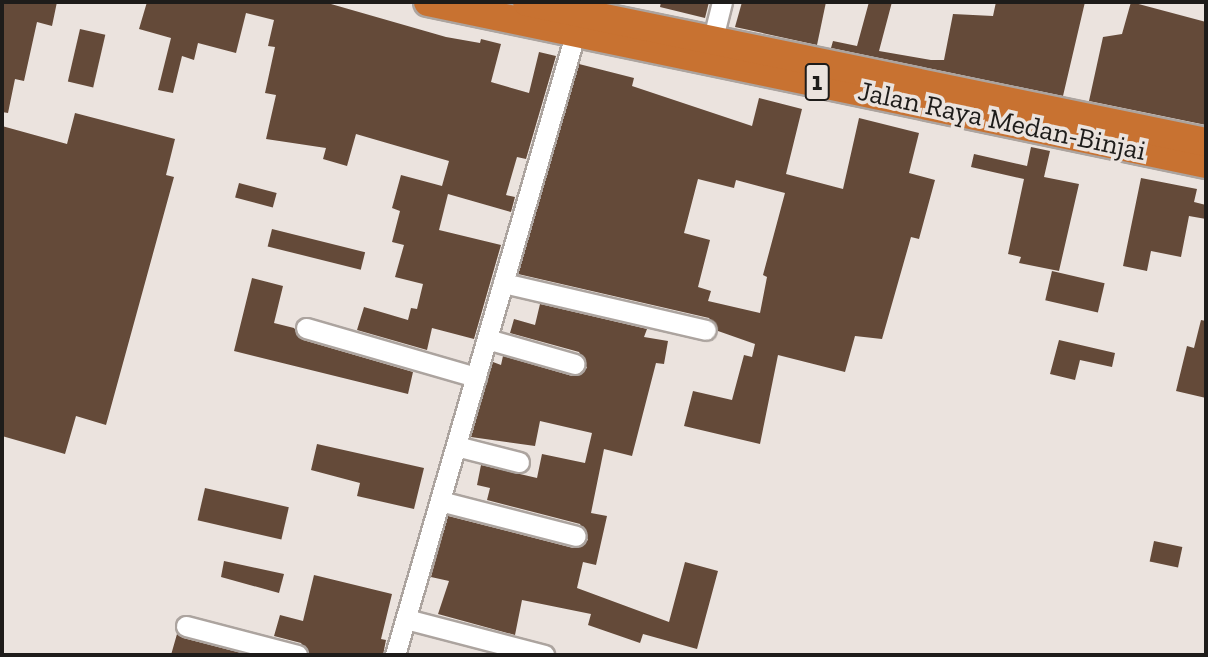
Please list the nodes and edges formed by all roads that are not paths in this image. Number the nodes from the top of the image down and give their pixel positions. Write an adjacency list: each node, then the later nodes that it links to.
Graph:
1 (428, 2): 4 (highway, Jalan Raya Medan-Binjai / 1)
2 (527, 2): 4 (highway, Jalan Raya Medan-Binjai / 1)
3 (722, 2): 5 (street)
4 (578, 22): 5 (highway, Jalan Raya Medan-Binjai / 1); 7 (highway, Jalan Raya Medan-Binjai / 1); 8 (street)
5 (713, 38): 6 (highway, Jalan Raya Medan-Binjai / 1)
6 (1206, 142)
7 (1206, 164)
8 (503, 283): 10 (street); 11 (street)
9 (306, 328): 13 (street)
10 (706, 330)
11 (487, 339): 12 (street); 13 (street)
12 (575, 364)
13 (476, 377): 14 (street)
14 (456, 446): 15 (street); 16 (street)
15 (519, 462)
16 (440, 501): 17 (street); 18 (street)
17 (576, 536)
18 (405, 619): 21 (street); 22 (street)
19 (186, 626): 20 (street)
20 (297, 655)
21 (395, 655)
22 (544, 655)

